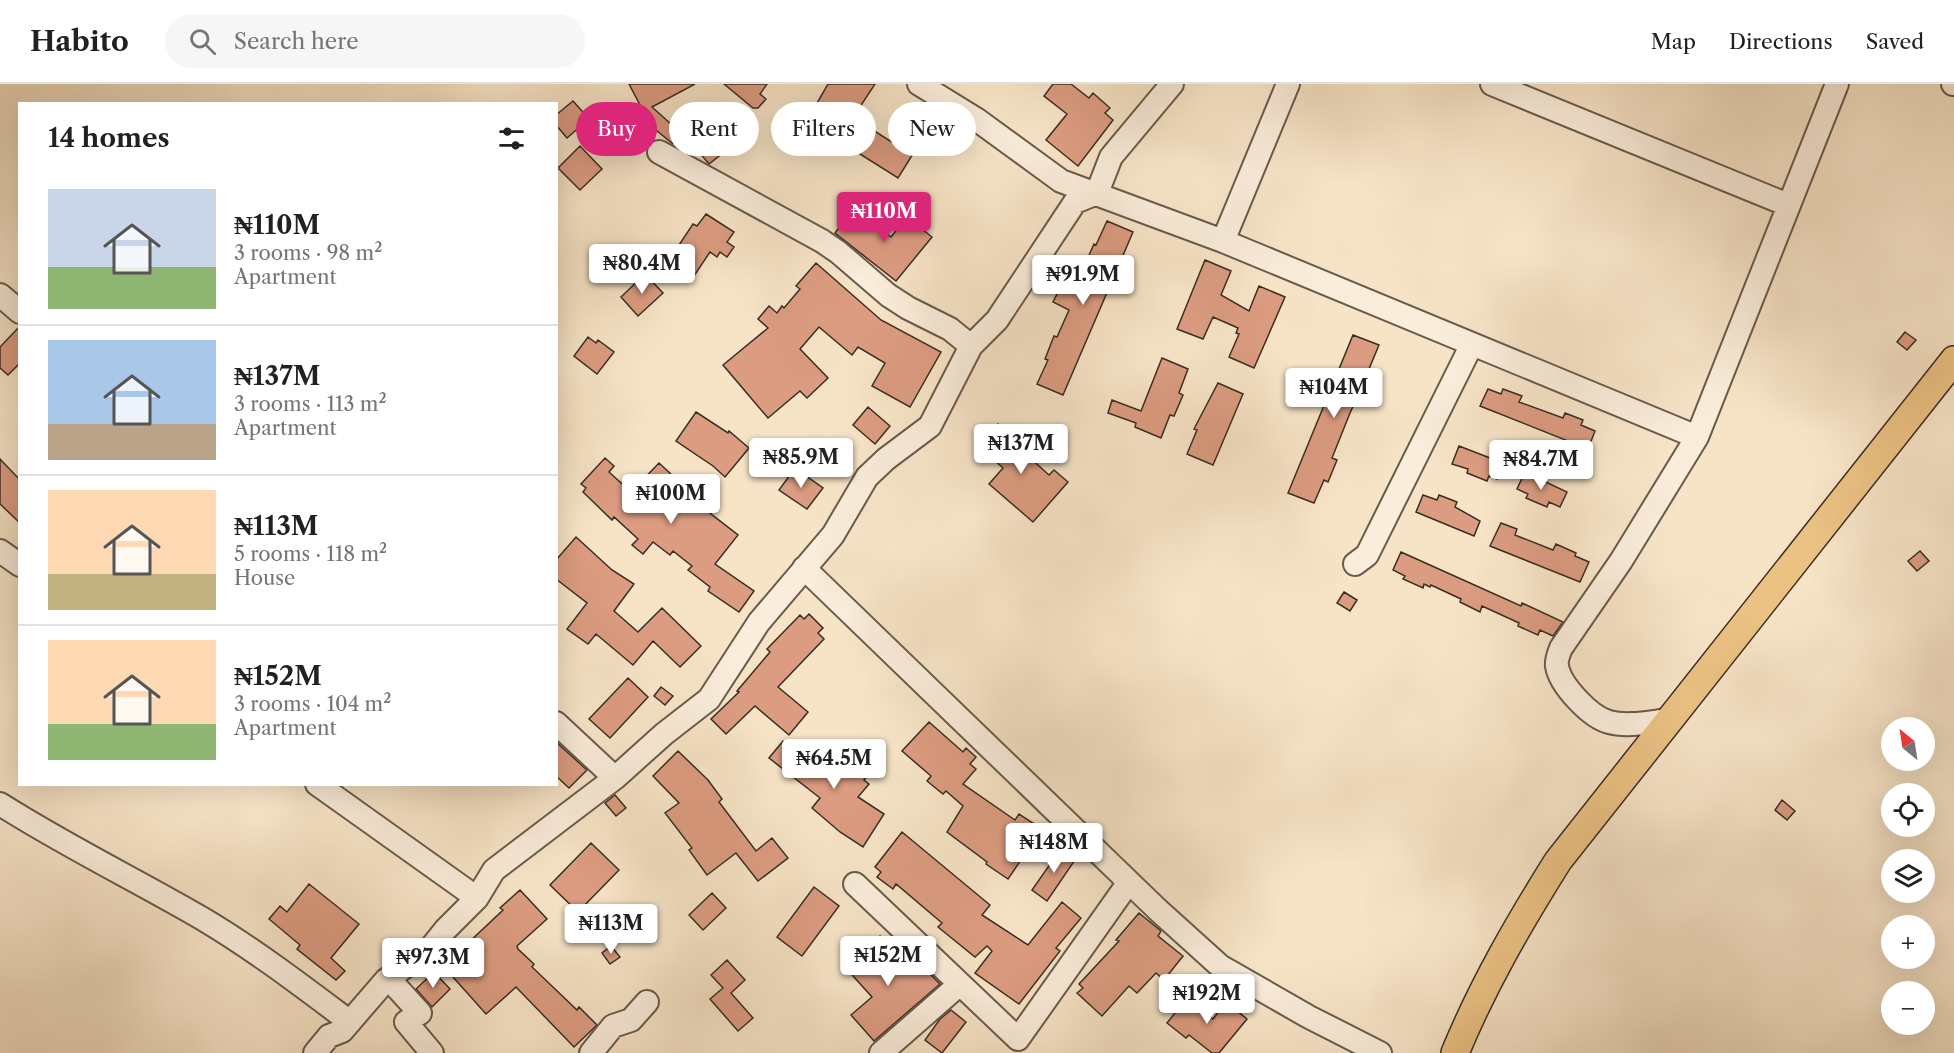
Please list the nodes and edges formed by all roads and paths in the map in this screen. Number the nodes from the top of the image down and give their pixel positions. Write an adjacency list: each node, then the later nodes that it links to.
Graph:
1 (919, 84): 7 (street)
2 (1172, 84): 7 (street)
3 (1288, 84): 9 (street)
4 (1492, 84): 8 (street)
5 (1837, 84): 8 (street)
6 (659, 152): 13 (street)
7 (1097, 193): 9 (street); 13 (street)
8 (1788, 205): 15 (street)
9 (1222, 241): 12 (street)
10 (0, 295): 11 (street)
11 (18, 310)
12 (1472, 344): 15 (street); 18 (street)
13 (971, 346): 19 (street)
14 (1954, 360): 20 (main road)
15 (1697, 437): 20 (street)
16 (0, 551): 17 (street)
17 (18, 564)
18 (1355, 564)
19 (804, 568): 22 (street); 25 (street)
20 (1669, 720): 38 (main road)
21 (558, 725): 22 (street)
22 (615, 778): 27 (street)
23 (320, 786): 27 (street)
24 (0, 804): 31 (street)
25 (1129, 882): 32 (street); 37 (street)
26 (855, 884): 29 (street)
27 (477, 898): 28 (street)
28 (389, 979): 31 (street); 34 (street)
29 (960, 984): 32 (street); 36 (street)
30 (646, 1002): 35 (street)
31 (350, 1022): 33 (street)
32 (1013, 1046)
33 (315, 1053)
34 (432, 1053)
35 (591, 1053)
36 (881, 1053)
37 (1380, 1053)
38 (1455, 1053)

